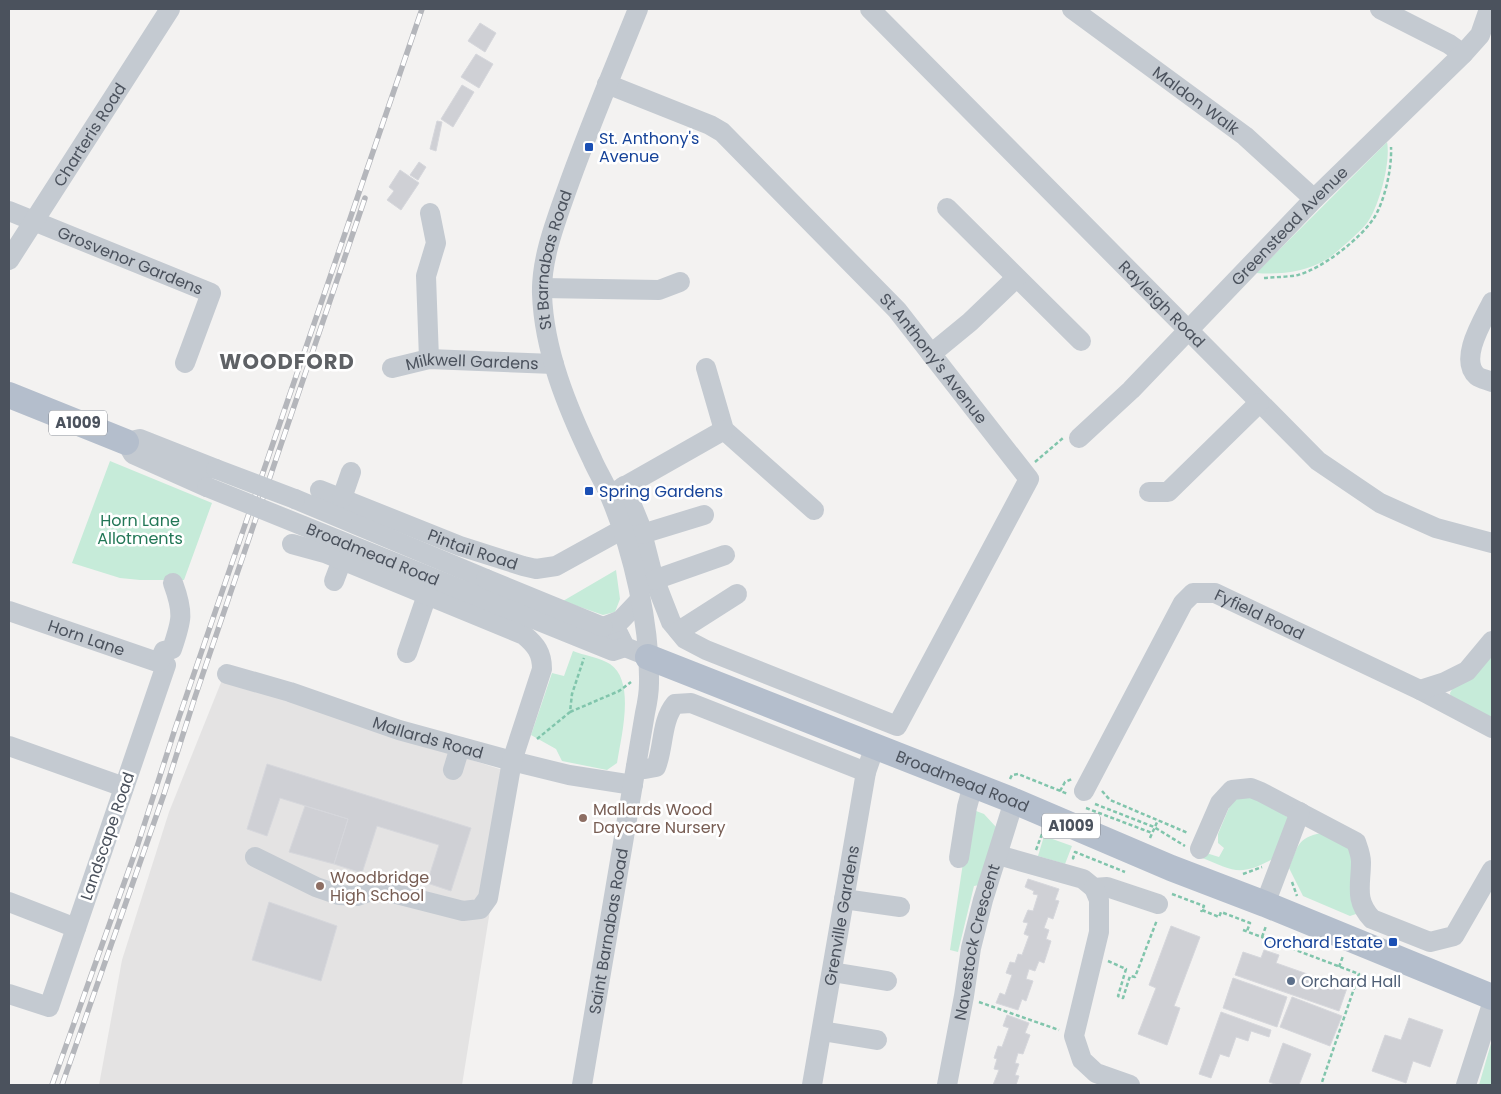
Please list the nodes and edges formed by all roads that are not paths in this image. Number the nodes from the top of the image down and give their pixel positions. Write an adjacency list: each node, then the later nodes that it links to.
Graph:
1 (170, 9): 14 (street, Charteris Road)
2 (638, 9): 9 (street, St Barnabas Road)
3 (870, 9): 20 (street, Rayleigh Road)
4 (1072, 9): 10 (street, Maldon Walk)
5 (1380, 9): 8 (street)
6 (1489, 9): 7 (street, Greenstead Avenue)
7 (1486, 38): 8 (street, Greenstead Avenue)
8 (1463, 54): 10 (street, Greenstead Avenue)
9 (607, 84): 18 (street, St Barnabas Road); 22 (street, St Anthony's Avenue)
10 (1314, 199): 20 (street, Greenstead Avenue)
11 (948, 208): 16 (street)
12 (9, 211): 14 (street, Grosvenor Gardens)
13 (430, 213): 23 (street)
14 (34, 221): 15 (street, Charteris Road); 24 (street, Grosvenor Gardens)
15 (9, 260)
16 (1016, 278): 21 (street); 22 (street)
17 (680, 282): 18 (street)
18 (542, 288): 25 (street, St Barnabas Road)
19 (1492, 302): 28 (street)
20 (1187, 330): 30 (street, Rayleigh Road); 32 (street, Greenstead Avenue)
21 (1081, 341)
22 (932, 354): 62 (street, St Anthony's Avenue)
23 (429, 359): 25 (street, Milkwell Gardens); 26 (street, Milkwell Gardens)
24 (185, 363)
25 (554, 364): 36 (street, St Barnabas Road)
26 (392, 368)
27 (706, 368): 31 (street)
28 (1492, 382)
29 (9, 395): 33 (main road, Broadmead Road / A1009)
30 (1259, 402): 37 (street); 43 (street, Rayleigh Road)
31 (724, 430): 36 (street); 39 (street)
32 (1079, 438)
33 (126, 442): 54 (street, Broadmead Road / A1009, bridge); 57 (street, Broadmead Road / A1009, bridge)
34 (351, 472): 38 (street)
35 (320, 490): 38 (street, Pintail Road)
36 (617, 490): 41 (street, St Barnabas Road); 42 (street)
37 (1149, 492)
38 (342, 498): 41 (street, Pintail Road)
39 (814, 510)
40 (704, 515): 42 (street)
41 (623, 529): 52 (street, St Barnabas Road)
42 (642, 534): 47 (street)
43 (1492, 543)
44 (292, 544): 46 (street)
45 (725, 555): 47 (street)
46 (333, 557): 48 (street); 51 (street)
47 (654, 580): 55 (street)
48 (334, 581)
49 (173, 583): 59 (street)
50 (737, 594): 55 (street)
51 (427, 595): 58 (street); 67 (street)
52 (640, 600): 54 (street); 57 (street, St Barnabas Road)
53 (9, 611): 59 (street, Horn Lane)
54 (603, 627): 57 (street, Broadmead Road / A1009)
55 (679, 632): 62 (street)
56 (1492, 641): 61 (street)
57 (637, 652): 66 (main road, Broadmead Road / A1009); 70 (street, Saint Barnabas Road)
58 (407, 653)
59 (162, 663): 72 (street, Landscape Road)
60 (227, 674): 65 (street, Mallards Road)
61 (1420, 690): 63 (street, Fyfield Road); 73 (street, Fyfield Road)
62 (897, 726): 66 (street)
63 (1492, 728)
64 (9, 746): 72 (street)
65 (460, 747): 67 (street, Mallards Road); 68 (street)
66 (882, 749): 69 (street, Grenville Gardens); 71 (main road, Broadmead Road / A1009)
67 (514, 756): 70 (street, Mallards Road); 78 (street)
68 (453, 770)
69 (866, 772): 70 (street); 82 (street, Grenville Gardens)
70 (634, 776): 96 (street, Saint Barnabas Road)
71 (973, 785): 74 (main road, Broadmead Road / A1009); 79 (street)
72 (124, 787): 87 (street, Landscape Road)
73 (1083, 791)
74 (1014, 801): 77 (street, Navestock Crescent); 86 (main road, Broadmead Road / A1009)
75 (1300, 812): 76 (street); 80 (street); 86 (street)
76 (1204, 842)
77 (998, 855): 81 (street); 98 (street, Navestock Crescent)
78 (255, 858)
79 (960, 858)
80 (1492, 870)
81 (1094, 888): 85 (street); 95 (street)
82 (844, 899): 84 (street); 88 (street, Grenville Gardens)
83 (9, 902): 87 (street)
84 (900, 907)
85 (1157, 912)
86 (1266, 914): 91 (main road, Broadmead Road / A1009)
87 (76, 928): 90 (street, Landscape Road)
88 (832, 972): 89 (street); 93 (street, Grenville Gardens)
89 (887, 982)
90 (9, 994)
91 (1492, 997)
92 (1492, 1004): 99 (street)
93 (822, 1031): 94 (street); 97 (street, Grenville Gardens)
94 (877, 1040)
95 (1118, 1083)
96 (582, 1085)
97 (812, 1085)
98 (947, 1085)
99 (1466, 1085)

